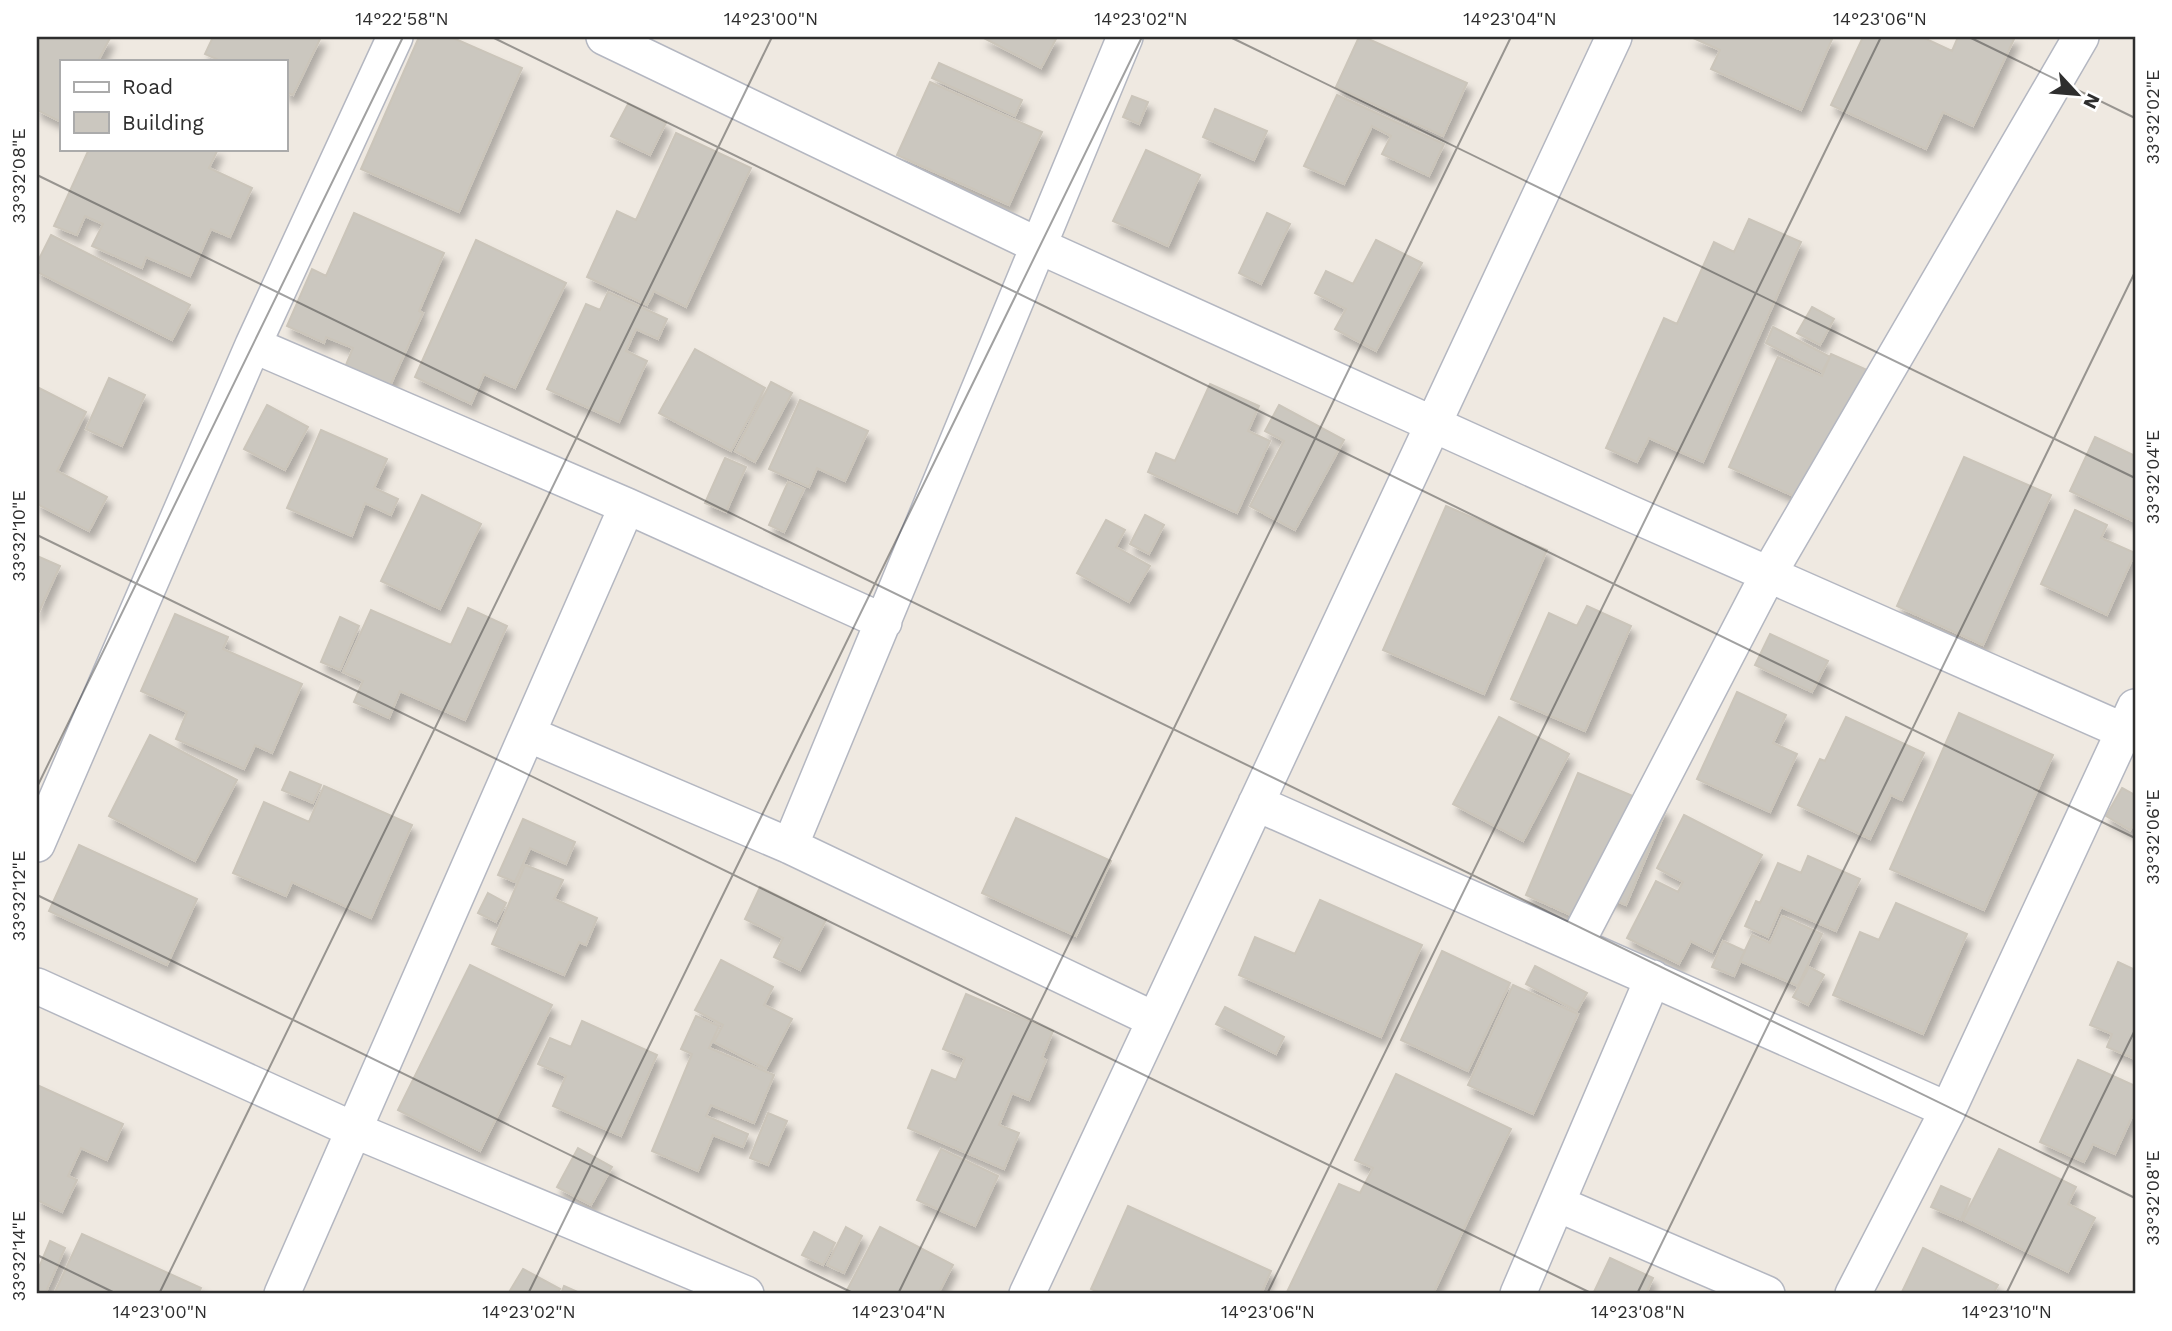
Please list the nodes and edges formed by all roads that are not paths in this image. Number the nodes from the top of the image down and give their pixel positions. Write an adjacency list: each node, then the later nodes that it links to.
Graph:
1 (395, 37): 7 (street)
2 (604, 37): 6 (street)
3 (1125, 37): 6 (street)
4 (1614, 37): 8 (street)
5 (2081, 37): 10 (street)
6 (1039, 246): 8 (street); 11 (street)
7 (253, 345): 9 (street); 15 (street)
8 (1432, 424): 10 (street); 14 (street)
9 (627, 506): 11 (street); 13 (street)
10 (1768, 575): 12 (street); 17 (street)
11 (884, 622): 16 (street)
12 (2131, 724): 21 (street)
13 (528, 734): 16 (street); 22 (street)
14 (1256, 803): 17 (street); 20 (street)
15 (37, 844)
16 (790, 846): 20 (street)
17 (1576, 944): 18 (street)
18 (1653, 978): 21 (street); 23 (street)
19 (37, 986): 22 (street)
20 (1155, 1020): 26 (street)
21 (1948, 1110): 29 (street)
22 (354, 1130): 24 (street); 25 (street)
23 (1558, 1204): 27 (street); 28 (street)
24 (282, 1294)
25 (746, 1294)
26 (1027, 1294)
27 (1518, 1294)
28 (1767, 1294)
29 (1853, 1294)

